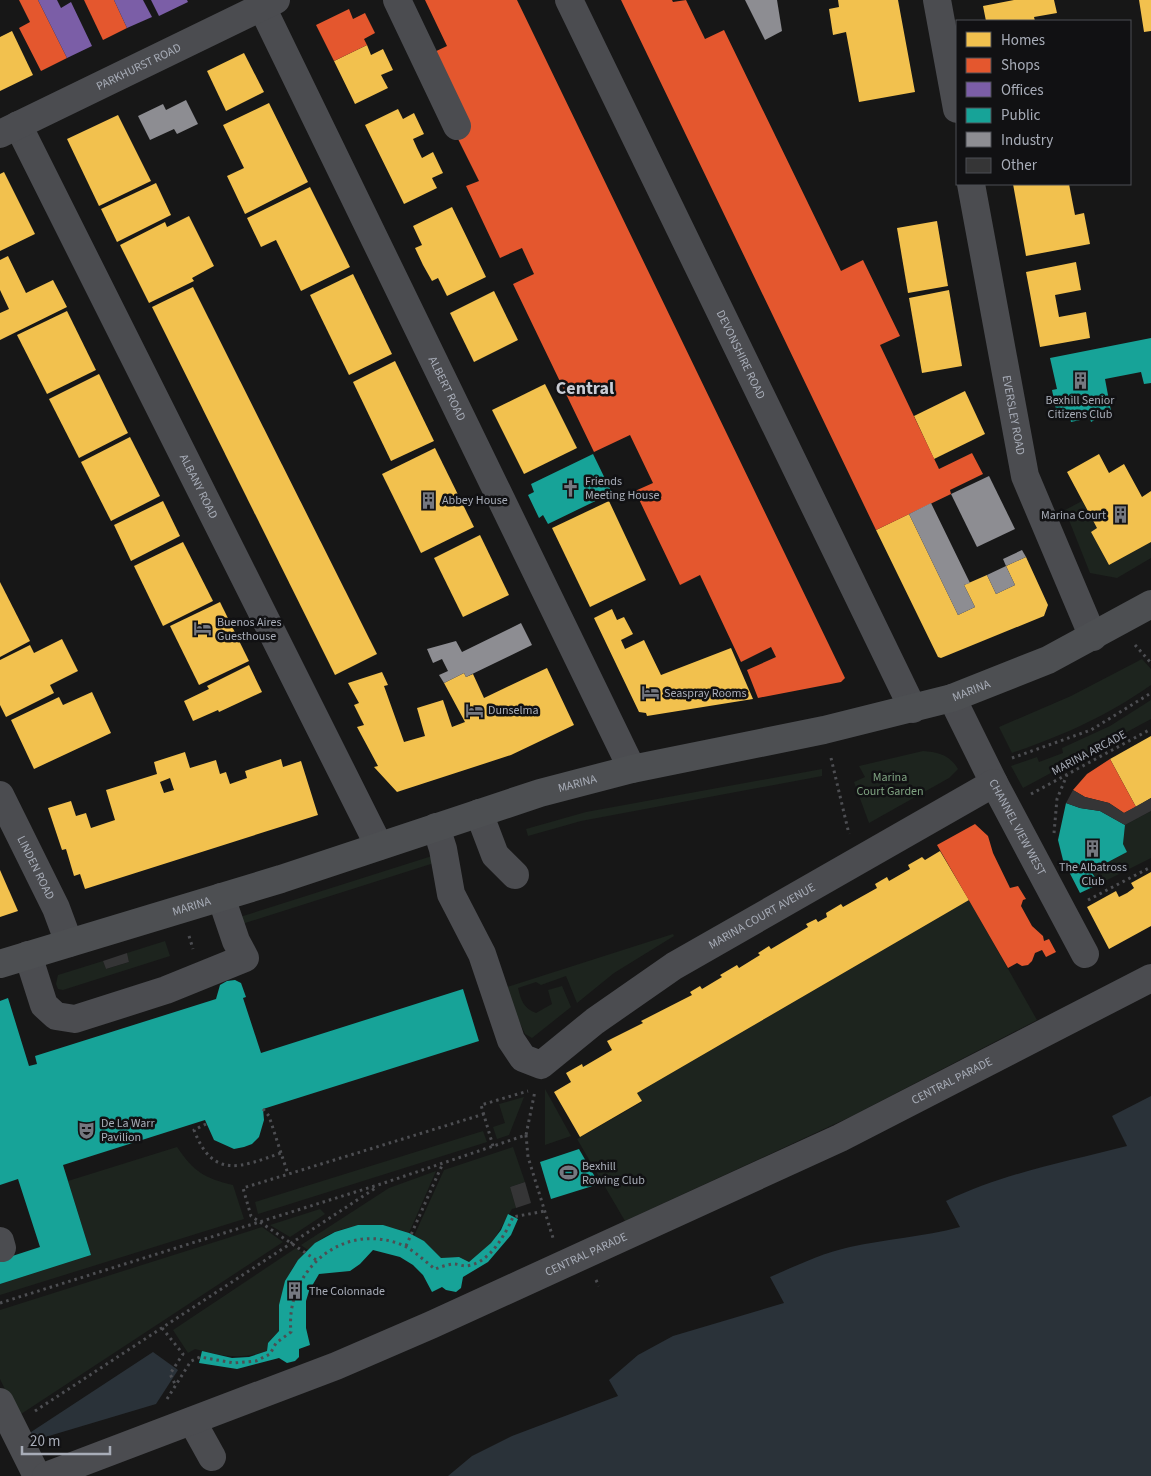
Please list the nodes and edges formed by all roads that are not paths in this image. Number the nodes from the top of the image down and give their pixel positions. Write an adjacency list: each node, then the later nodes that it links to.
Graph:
1 (397, 0): 6 (street)
2 (569, 0): 12 (street, DEVONSHIRE ROAD)
3 (937, 0): 5 (street)
4 (269, 3): 7 (street, PARKHURST ROAD); 13 (street, ALBERT ROAD)
5 (956, 104)
6 (457, 126)
7 (9, 130): 18 (street, ALBANY ROAD)
8 (971, 185): 10 (street, EVERSLEY ROAD)
9 (1151, 604): 10 (main road, MARINA)
10 (1093, 637): 11 (main road, MARINA)
11 (952, 698): 12 (main road, MARINA); 14 (street, CHANNEL VIEW WEST)
12 (913, 709): 13 (main road, MARINA)
13 (632, 769): 16 (main road, MARINA)
14 (994, 783): 17 (street, MARINA COURT AVENUE); 22 (street, CHANNEL VIEW WEST)
15 (0, 795): 21 (street, LINDEN ROAD)
16 (479, 813): 17 (main road, MARINA); 19 (street)
17 (436, 827): 18 (main road, MARINA)
18 (379, 846): 20 (main road, MARINA)
19 (515, 875)
20 (221, 897): 21 (main road, MARINA); 23 (street)
21 (69, 943): 23 (main road, MARINA)
22 (1085, 954)
23 (28, 955): 24 (main road, MARINA)
24 (0, 964)
25 (1151, 978): 27 (street, CENTRAL PARADE)
26 (0, 1402): 29 (street)
27 (192, 1421): 28 (street); 30 (street, CENTRAL PARADE)
28 (212, 1457)
29 (37, 1476)
30 (46, 1476)

